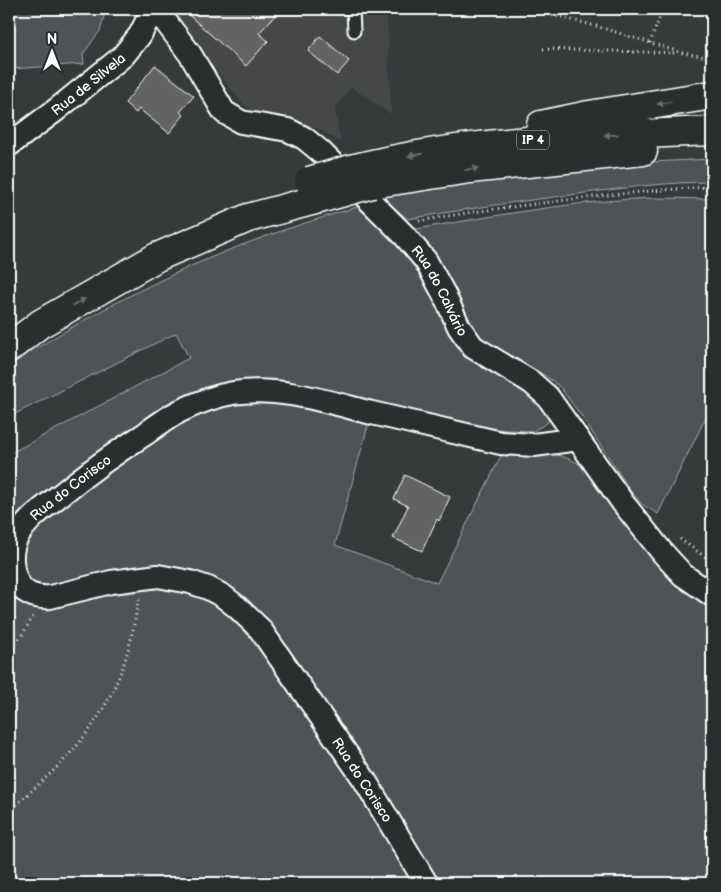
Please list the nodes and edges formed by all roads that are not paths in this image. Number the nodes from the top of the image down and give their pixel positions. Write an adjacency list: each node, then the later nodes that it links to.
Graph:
1 (154, 9): 6 (street, Rua de Silvela); 13 (street, Rua do Calvário)
2 (353, 9): 3 (lane)
3 (354, 32)
4 (712, 95): 8 (highway, one-way to 8)
5 (712, 131): 8 (highway, IP 4, one-way to 8)
6 (9, 145)
7 (712, 145): 9 (highway, IP 4, one-way to 7)
8 (456, 148): 9 (highway, IP 4, one-way to 9)
9 (363, 176): 10 (highway, IP 4, bridge)
10 (314, 190): 11 (highway, IP 4); 12 (highway, IP 4, one-way to 10)
11 (9, 324)
12 (9, 348)
13 (578, 439): 14 (street, Rua do Calvário); 15 (street, Rua do Corisco)
14 (712, 595)
15 (426, 883)

